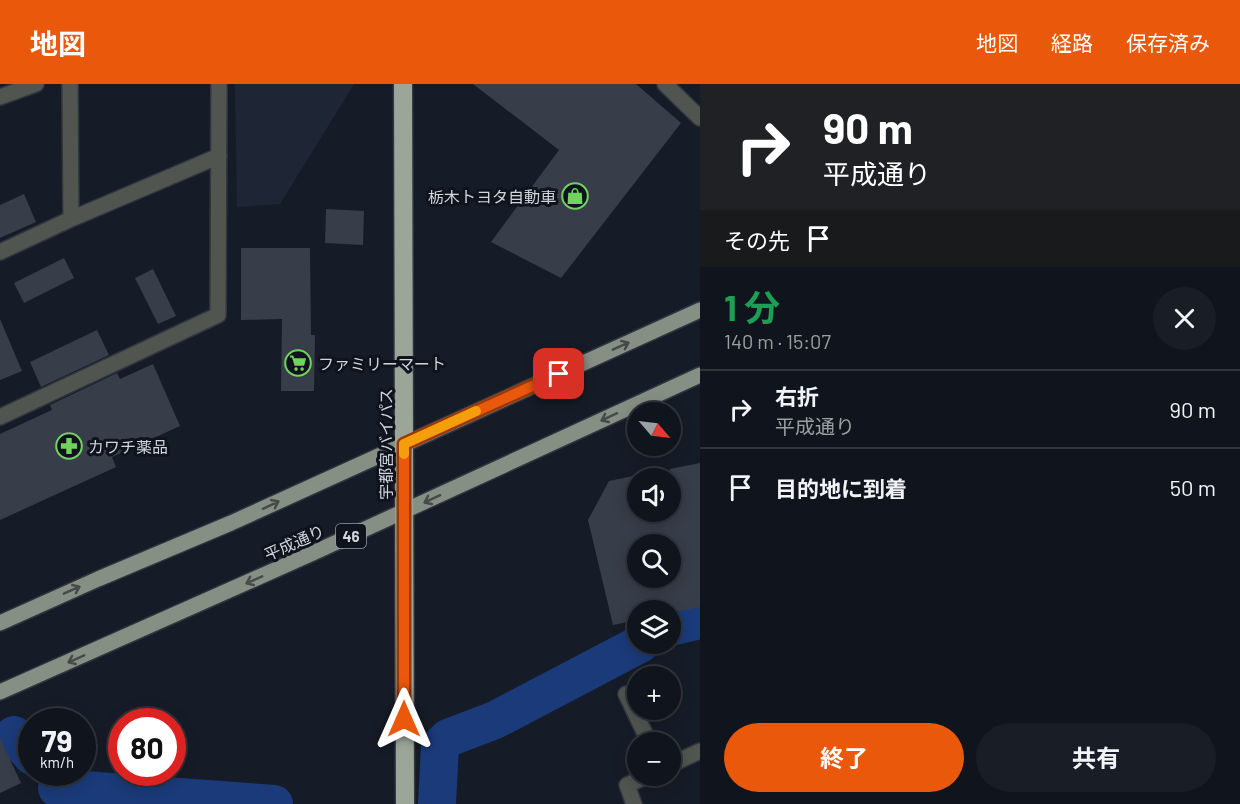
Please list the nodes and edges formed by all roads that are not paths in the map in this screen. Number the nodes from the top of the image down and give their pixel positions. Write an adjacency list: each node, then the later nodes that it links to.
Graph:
1 (36, 84): 6 (street)
2 (70, 84): 9 (street)
3 (219, 84): 8 (street)
4 (403, 84): 14 (highway, 宇都宮バイパス)
5 (665, 84): 7 (street)
6 (0, 97)
7 (700, 118)
8 (219, 156): 9 (street); 13 (street)
9 (71, 219): 10 (street)
10 (0, 252)
11 (700, 310): 14 (main road, one-way to 11)
12 (700, 375): 15 (main road, 平成通り / 46, one-way to 15)
13 (0, 417)
14 (404, 444): 15 (highway, 宇都宮バイパス); 16 (main road, one-way to 14)
15 (404, 512): 17 (main road, 平成通り / 46, one-way to 17); 23 (highway, 宇都宮バイパス)
16 (0, 623)
17 (0, 692)
18 (626, 694): 19 (street)
19 (644, 732)
20 (700, 751): 21 (street)
21 (681, 760)
22 (627, 786): 24 (street)
23 (405, 804)
24 (634, 804)

